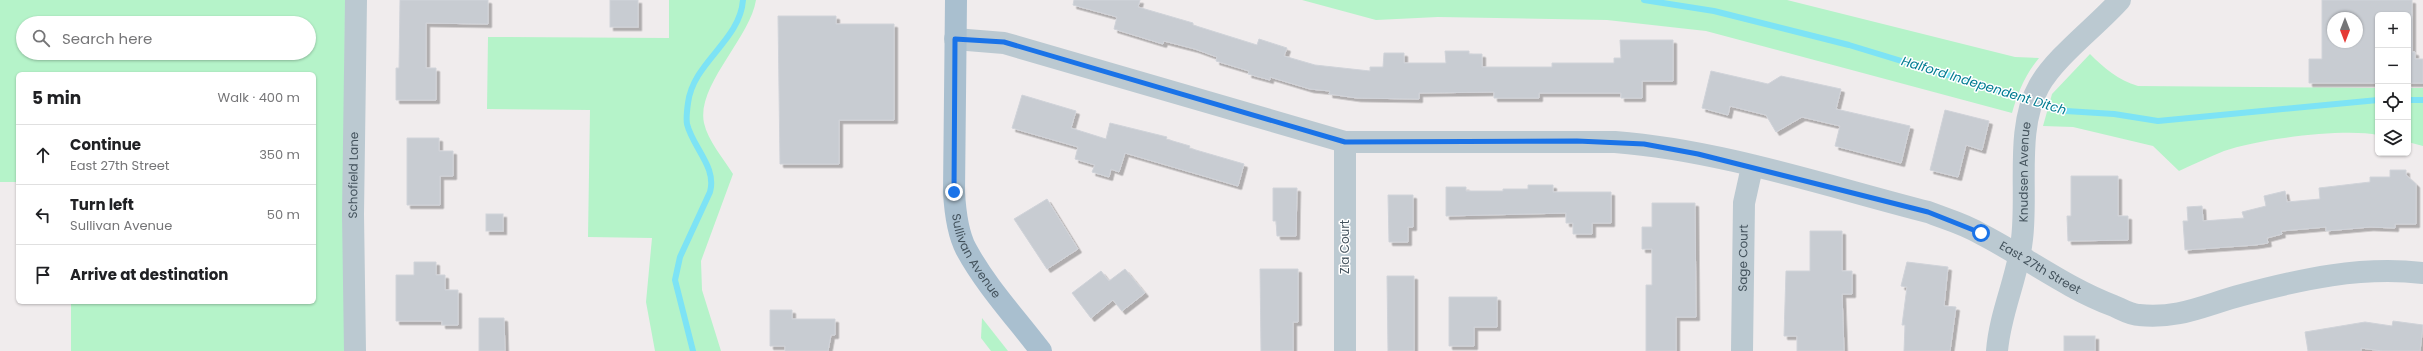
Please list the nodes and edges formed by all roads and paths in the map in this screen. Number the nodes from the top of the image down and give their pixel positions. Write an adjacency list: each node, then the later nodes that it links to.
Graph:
1 (356, 0): 9 (street, Schofield Lane)
2 (956, 0): 4 (main road, Sullivan Avenue)
3 (2120, 0): 7 (street, Knudsen Avenue)
4 (955, 39): 5 (street, East 27th Street); 10 (main road, Sullivan Avenue)
5 (1345, 142): 6 (street, East 27th Street); 11 (street, Zia Court)
6 (1752, 167): 7 (street, East 27th Street); 12 (street, Sage Court)
7 (2020, 257): 8 (street, East 27th Street); 13 (street, Knudsen Avenue)
8 (2423, 273)
9 (355, 351)
10 (1041, 351)
11 (1345, 351)
12 (1742, 351)
13 (1997, 351)

